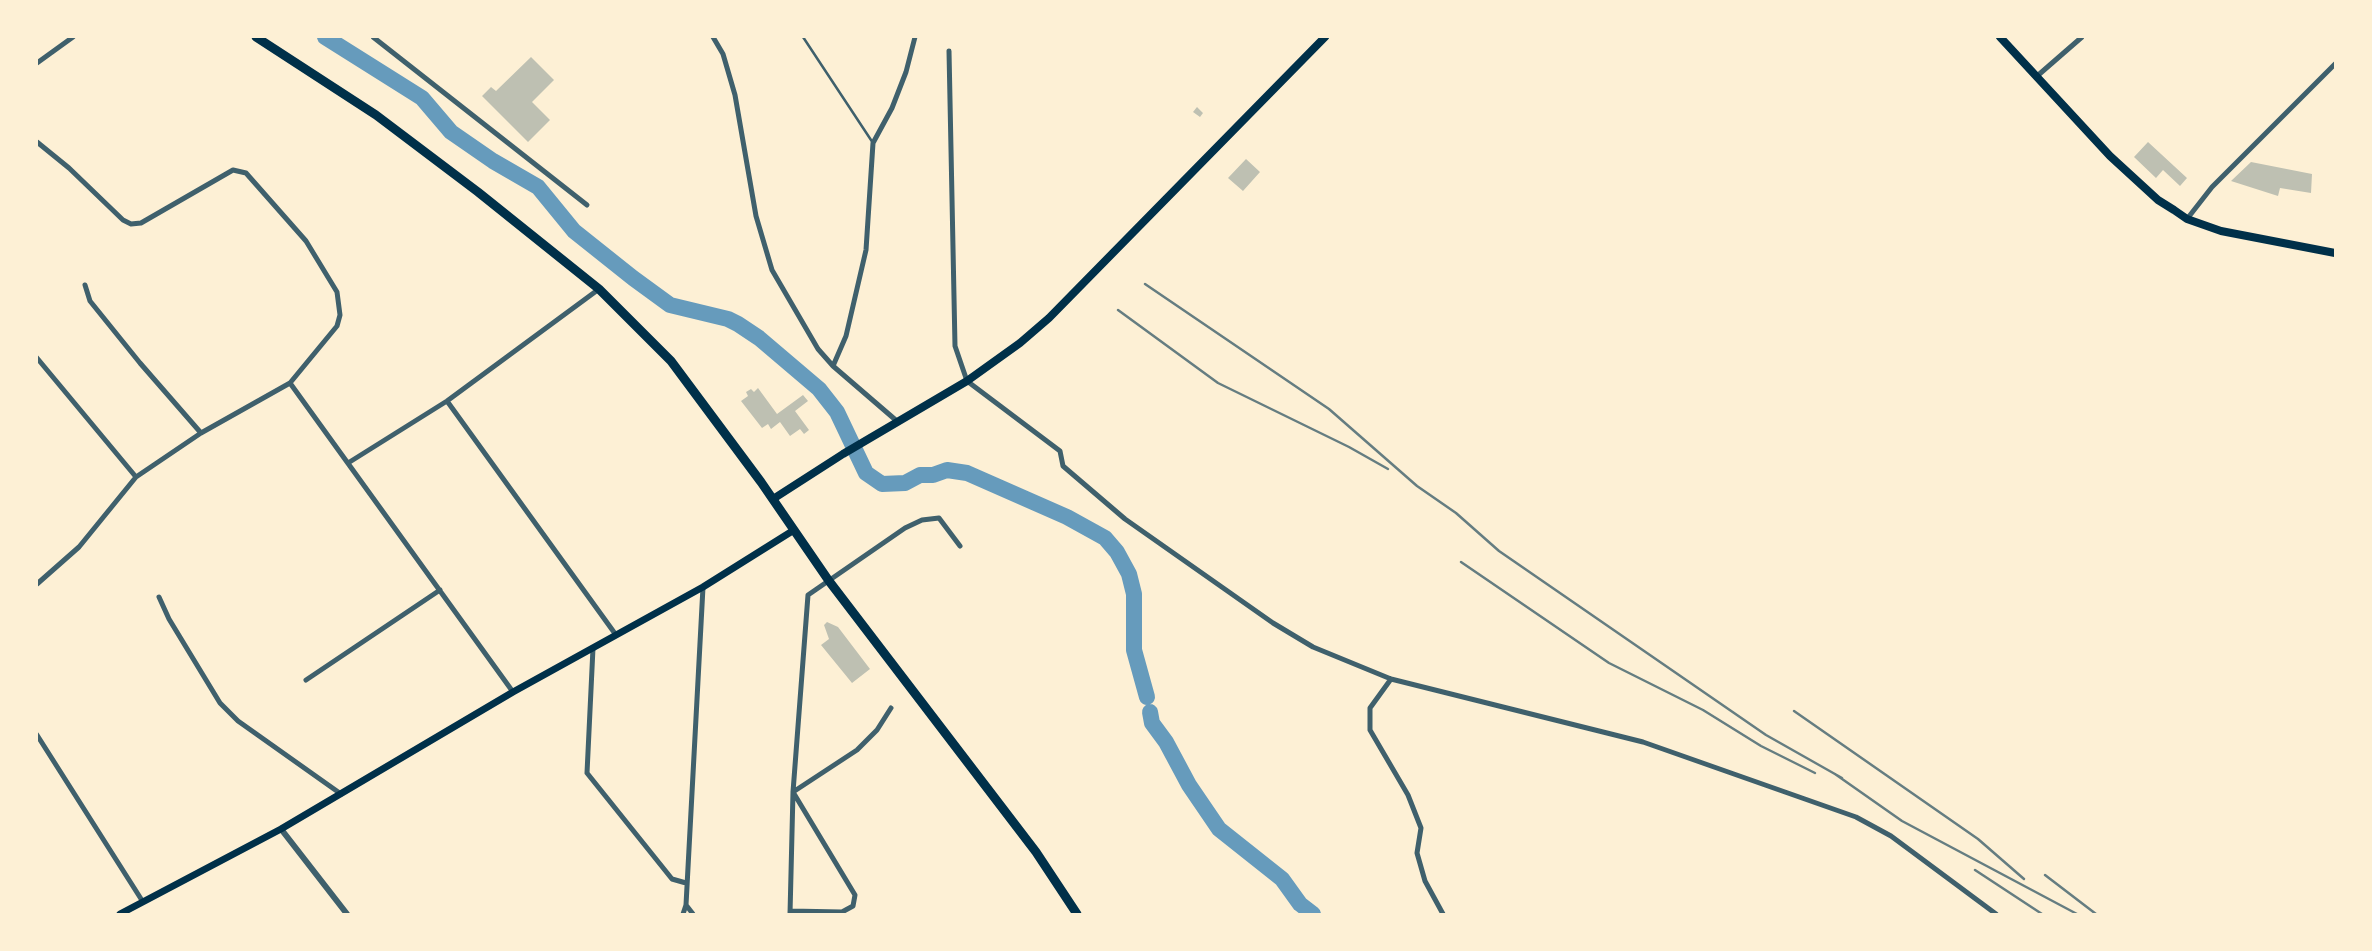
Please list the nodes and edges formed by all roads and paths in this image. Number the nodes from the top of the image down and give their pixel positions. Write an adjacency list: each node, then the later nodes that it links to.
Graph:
1 (73, 37): 11 (street)
2 (256, 37): 20 (highway)
3 (373, 37): 16 (street)
4 (713, 37): 22 (street)
5 (803, 37): 15 (lane)
6 (915, 37): 15 (street)
7 (1325, 37): 25 (main road)
8 (2000, 37): 13 (main road)
9 (2082, 37): 13 (street)
10 (948, 51): 25 (street)
11 (37, 63)
12 (2335, 64): 17 (street)
13 (2036, 77): 17 (main road)
14 (37, 142): 26 (street)
15 (873, 143): 22 (street)
16 (587, 205)
17 (2188, 219): 18 (main road)
18 (2335, 253)
19 (85, 285): 29 (street)
20 (598, 289): 27 (street); 32 (highway)
21 (37, 358): 23 (street)
22 (833, 366): 28 (street)
23 (44, 368): 24 (street); 31 (street)
24 (37, 374)
25 (966, 378): 28 (main road); 42 (street)
26 (290, 383): 29 (street); 30 (street)
27 (447, 401): 30 (street); 40 (street)
28 (898, 422): 32 (main road)
29 (201, 433): 31 (street)
30 (348, 463): 38 (street)
31 (136, 477): 36 (street)
32 (773, 499): 33 (highway)
33 (794, 530): 35 (highway); 37 (main road)
34 (960, 546): 35 (street)
35 (829, 581): 47 (street); 58 (highway)
36 (37, 584)
37 (703, 586): 40 (main road); 50 (street)
38 (440, 590): 43 (street); 44 (street)
39 (159, 597): 48 (street)
40 (616, 635): 41 (main road)
41 (593, 648): 44 (main road); 50 (street)
42 (1391, 679): 59 (street); 60 (street)
43 (306, 680)
44 (513, 692): 48 (main road)
45 (891, 708): 47 (street)
46 (37, 735): 51 (street)
47 (793, 792): 53 (street); 53 (street)
48 (341, 794): 49 (main road)
49 (281, 829): 51 (main road); 55 (street)
50 (686, 883): 52 (street)
51 (143, 902): 54 (main road)
52 (686, 905): 56 (street); 57 (street)
53 (790, 913)
54 (120, 914)
55 (347, 914)
56 (683, 914)
57 (693, 914)
58 (1077, 914)
59 (1443, 914)
60 (1996, 914)

